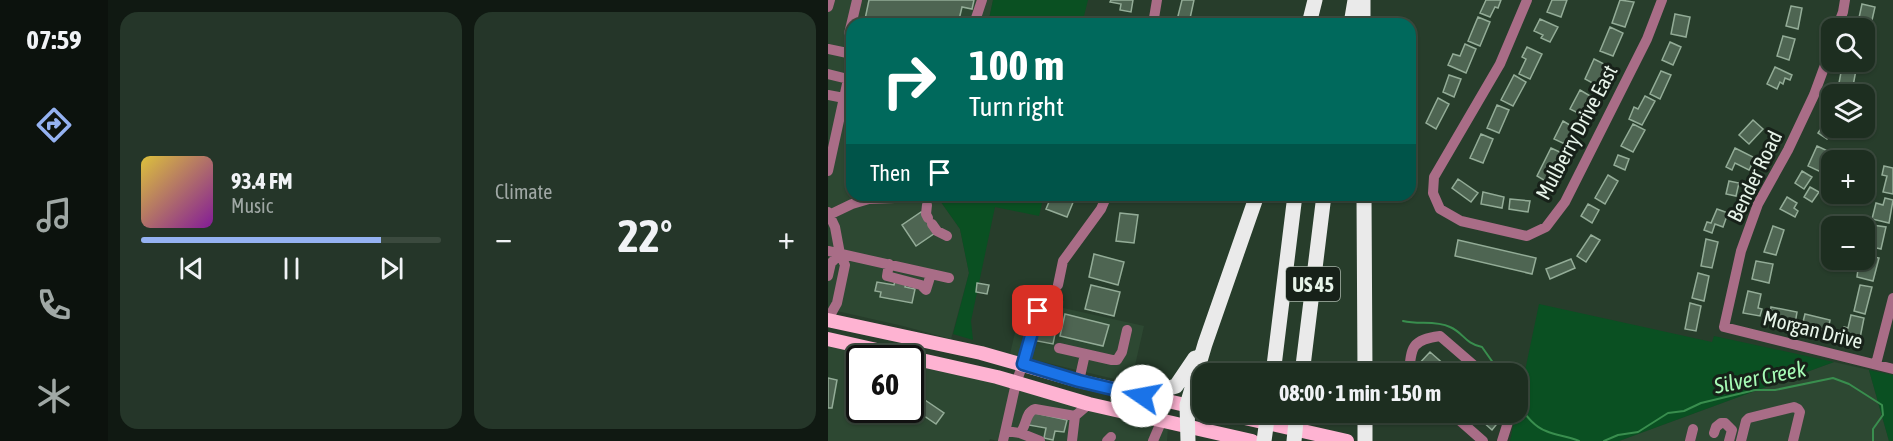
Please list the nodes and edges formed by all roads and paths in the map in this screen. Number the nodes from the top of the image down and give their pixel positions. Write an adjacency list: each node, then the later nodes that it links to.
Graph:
1 (830, 0): 12 (street)
2 (857, 0): 13 (street)
3 (982, 0): 14 (street)
4 (1157, 0): 15 (street)
5 (1315, 0): 16 (highway)
6 (1323, 0): 17 (highway)
7 (1355, 0): 18 (highway)
8 (1363, 0): 19 (highway)
9 (1527, 0): 10 (street, Mulberry Drive East)
10 (1662, 0)
11 (1845, 0): 20 (street)
12 (828, 7)
13 (853, 18)
14 (976, 18)
15 (1154, 18)
16 (1310, 18)
17 (1320, 18)
18 (1352, 18)
19 (1363, 18)
20 (1841, 18)
21 (828, 49): 22 (street)
22 (846, 53)
23 (1822, 72): 50 (street, Bender Road)
24 (828, 74): 25 (street)
25 (846, 78)
26 (846, 88): 28 (street)
27 (828, 95): 28 (street)
28 (844, 98): 29 (street)
29 (834, 117): 30 (street)
30 (828, 171)
31 (862, 201): 38 (street)
32 (1104, 201): 46 (street)
33 (1255, 201): 53 (highway)
34 (1293, 201): 56 (highway, US 45)
35 (1323, 201): 57 (highway, US 45)
36 (1364, 201): 58 (highway)
37 (927, 205): 39 (street)
38 (829, 213): 41 (street)
39 (947, 236)
40 (828, 251): 41 (street)
41 (840, 254): 42 (street); 44 (street); 49 (street)
42 (888, 270): 43 (street); 43 (street)
43 (931, 274): 45 (street)
44 (828, 276)
45 (949, 278)
46 (1058, 285)
47 (1893, 298): 62 (street)
48 (1038, 311): 61 (street)
49 (828, 320): 61 (main road)
50 (1724, 327): 62 (street, Morgan Drive)
51 (1127, 330): 55 (street)
52 (828, 339): 65 (main road)
53 (1205, 344): 66 (highway); 68 (highway)
54 (1059, 348): 55 (street)
55 (1085, 354): 64 (street)
56 (1274, 363)
57 (1303, 363)
58 (1365, 363)
59 (1410, 363): 60 (street)
60 (1471, 363)
61 (1023, 364): 64 (main road); 65 (street)
62 (1876, 364): 63 (street, Morgan Drive)
63 (1893, 369)
64 (1079, 381): 66 (main road)
65 (1016, 382): 67 (main road); 82 (street)
66 (1142, 396): 68 (main road)
67 (1089, 404): 70 (street); 71 (main road)
68 (1186, 405): 69 (main road); 81 (highway)
69 (1192, 406)
70 (1075, 416): 79 (street); 84 (street)
71 (1162, 420): 81 (main road); 85 (street)
72 (1266, 423): 87 (highway, bridge)
73 (1267, 423): 89 (main road)
74 (1296, 423): 88 (highway, bridge)
75 (1365, 423): 90 (highway)
76 (1463, 423): 91 (street)
77 (1508, 423): 92 (street)
78 (1693, 429): 93 (street)
79 (1020, 433): 82 (street); 83 (street)
80 (1714, 433): 94 (street)
81 (1188, 434): 86 (main road)
82 (1004, 436)
83 (1040, 441)
84 (1072, 441)
85 (1153, 441)
86 (1252, 441)
87 (1264, 441)
88 (1294, 441)
89 (1347, 441)
90 (1365, 441)
91 (1483, 441)
92 (1502, 441)
93 (1690, 441)
94 (1729, 441)
95 (1741, 441): 96 (street)
96 (1793, 441)

